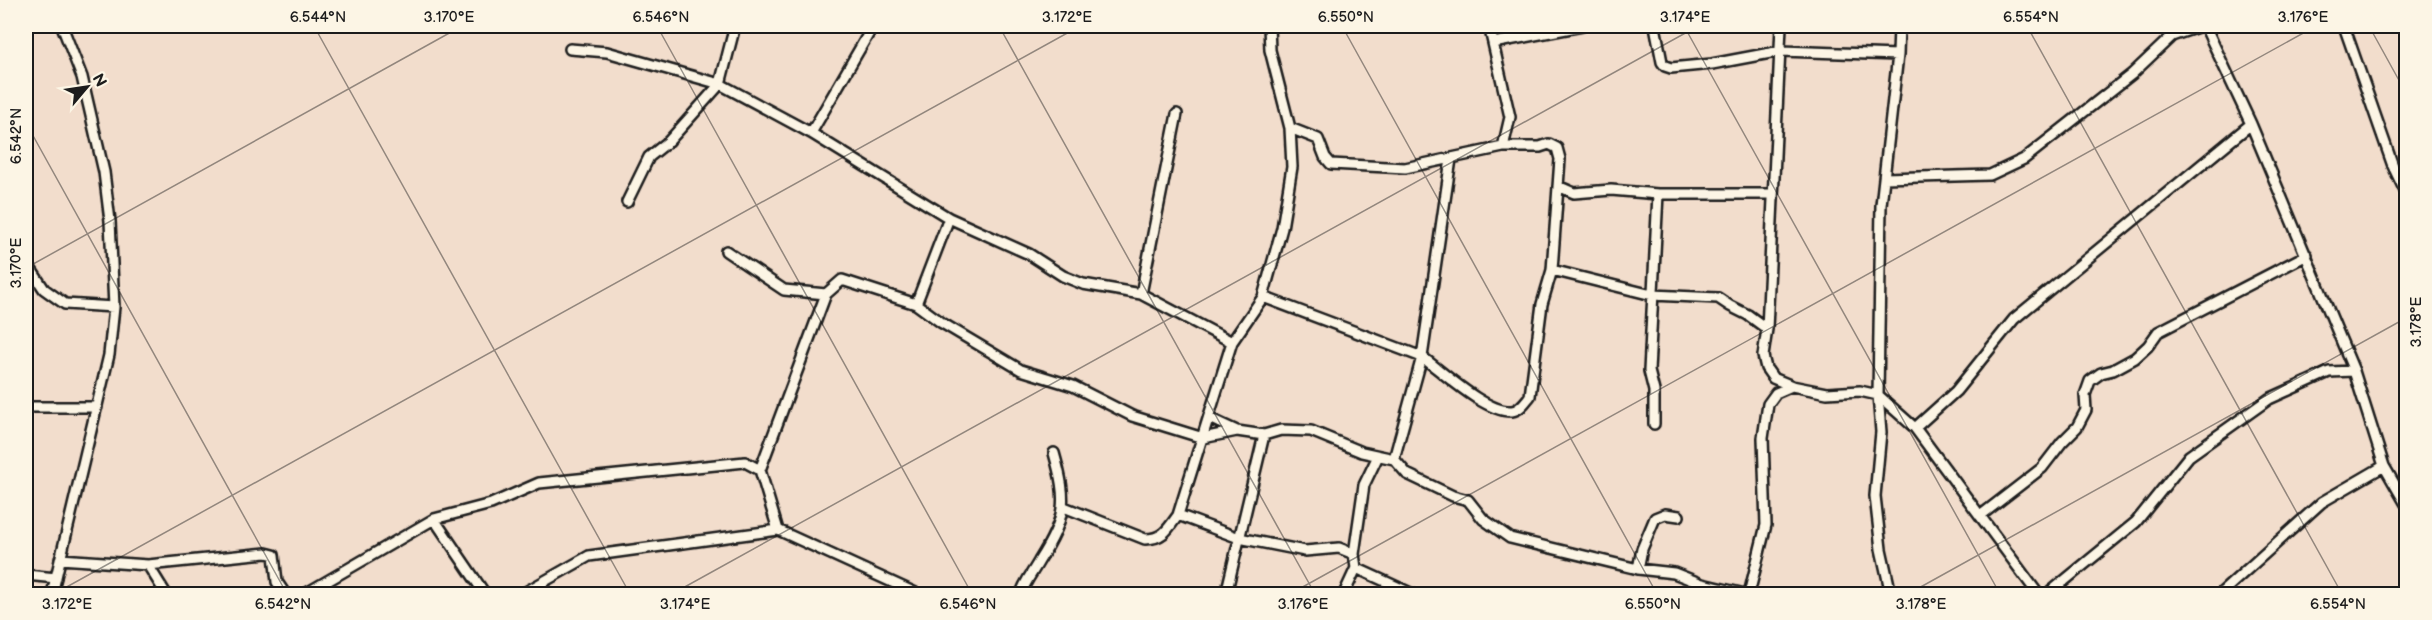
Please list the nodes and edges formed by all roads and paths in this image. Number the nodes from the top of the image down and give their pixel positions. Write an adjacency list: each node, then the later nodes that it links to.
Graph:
1 (63, 26): 39 (street)
2 (735, 26): 16 (street)
3 (873, 26): 20 (street)
4 (1269, 26): 19 (street)
5 (1489, 26): 12 (street)
6 (1582, 26): 12 (street)
7 (1655, 26): 14 (street)
8 (1781, 26): 14 (street)
9 (1899, 26): 15 (street)
10 (2203, 26): 18 (street); 23 (street)
11 (2344, 26): 25 (street)
12 (1493, 43): 21 (street)
13 (570, 49): 16 (street)
14 (1781, 51): 15 (street); 27 (street)
15 (1898, 56): 23 (street)
16 (720, 84): 20 (street); 28 (street)
17 (1177, 114): 35 (street)
18 (2251, 124): 31 (street); 50 (street)
19 (1290, 128): 22 (street); 37 (street)
20 (811, 133): 29 (street)
21 (1503, 147): 22 (street); 24 (street)
22 (1451, 159): 42 (street)
23 (1884, 178): 45 (street)
24 (1558, 186): 26 (street); 33 (street)
25 (2406, 193)
26 (1658, 194): 27 (street); 36 (street)
27 (1772, 194): 40 (street)
28 (627, 202)
29 (949, 218): 35 (street); 38 (street)
30 (726, 252): 34 (street)
31 (2307, 255): 43 (street); 63 (street)
32 (26, 262): 39 (street)
33 (1552, 270): 36 (street); 42 (street)
34 (826, 294): 38 (street); 58 (street)
35 (1142, 294): 41 (street)
36 (1652, 295): 40 (street); 49 (street)
37 (1263, 297): 41 (street); 42 (street)
38 (916, 304): 53 (street)
39 (114, 308): 47 (street)
40 (1767, 329): 44 (street)
41 (1232, 342): 48 (street)
42 (1422, 357): 56 (street)
43 (2354, 371): 57 (street); 88 (street)
44 (1792, 386): 45 (street); 85 (street)
45 (1878, 395): 50 (street); 86 (street)
46 (26, 406): 47 (street)
47 (97, 407): 68 (street)
48 (1209, 418): 51 (street); 53 (street)
49 (1654, 424)
50 (1915, 428): 63 (street)
51 (1237, 431): 52 (street); 53 (street)
52 (1264, 435): 55 (street); 66 (street)
53 (1203, 438): 61 (street)
54 (1054, 453): 60 (street)
55 (1378, 456): 56 (street); 67 (street)
56 (1394, 459): 71 (street)
57 (2384, 466): 59 (street); 89 (street)
58 (760, 470): 64 (street); 65 (street)
59 (2406, 504)
60 (1064, 507): 61 (street); 81 (street)
61 (1178, 515): 66 (street)
62 (1678, 516): 71 (street)
63 (1980, 516): 87 (street)
64 (434, 519): 77 (street); 78 (street)
65 (778, 530): 79 (street); 80 (street)
66 (1239, 538): 67 (street); 82 (street)
67 (1354, 554): 70 (street)
68 (60, 559): 69 (street); 73 (street)
69 (148, 565): 75 (street); 76 (street)
70 (1356, 568): 83 (street); 84 (street)
71 (1638, 569): 85 (street)
72 (26, 576): 73 (street)
73 (56, 578): 74 (street)
74 (52, 594)
75 (166, 594)
76 (285, 594)
77 (305, 594)
78 (485, 594)
79 (522, 594)
80 (918, 594)
81 (1021, 594)
82 (1226, 594)
83 (1344, 594)
84 (1413, 594)
85 (1747, 594)
86 (1891, 594)
87 (2038, 594)
88 (2048, 594)
89 (2220, 594)

